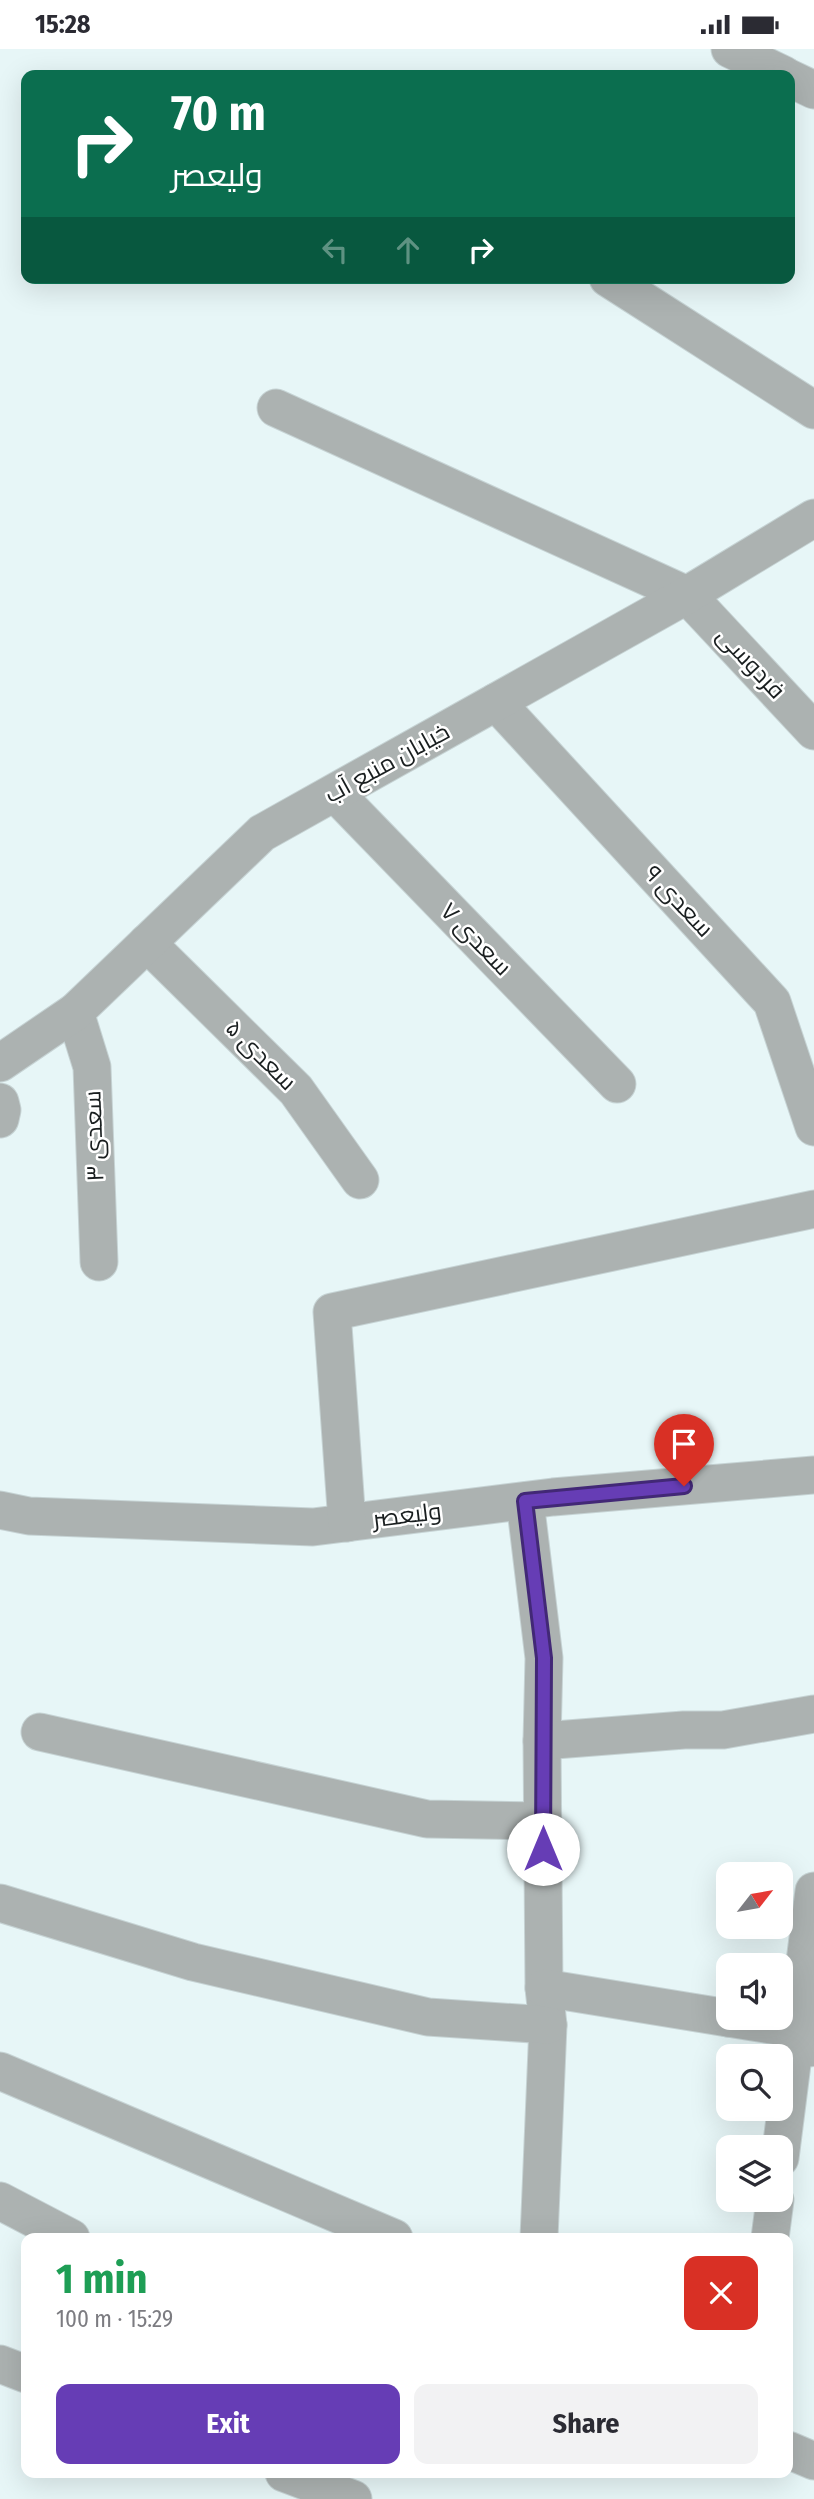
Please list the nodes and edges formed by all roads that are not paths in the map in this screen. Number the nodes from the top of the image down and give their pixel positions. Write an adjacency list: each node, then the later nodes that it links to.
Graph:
1 (730, 49): 2 (street)
2 (774, 70)
3 (795, 81): 4 (street)
4 (814, 90)
5 (617, 284): 7 (street)
6 (276, 408): 9 (street)
7 (814, 409)
8 (814, 518): 9 (street, خیابان منبع آب)
9 (687, 595): 10 (street, خیابان منبع آب); 11 (street, فردوسی)
10 (496, 702): 12 (street, خیابان منبع آب); 19 (street, سعدی ۹)
11 (814, 731)
12 (335, 793): 13 (street, خیابان منبع آب); 16 (street, سعدی ۷)
13 (147, 943): 14 (street, خیابان منبع آب); 20 (street, سعدی ۵)
14 (75, 1012): 15 (street, خیابان منبع آب); 22 (street, سعدی ۳)
15 (0, 1063)
16 (617, 1084)
17 (0, 1101): 18 (street)
18 (0, 1119)
19 (814, 1127)
20 (359, 1180)
21 (814, 1209): 26 (street)
22 (99, 1262)
23 (814, 1475): 24 (street, ولیعصر)
24 (525, 1501): 26 (street, ولیعصر); 29 (street)
25 (0, 1510): 26 (street, ولیعصر)
26 (347, 1523)
27 (814, 1714): 29 (street)
28 (40, 1732): 30 (street)
29 (542, 1741): 30 (street)
30 (543, 1821): 33 (street)
31 (814, 1891): 37 (street)
32 (0, 1903): 35 (street)
33 (544, 1988): 34 (street); 35 (street)
34 (716, 2016)
35 (548, 2025): 44 (street)
36 (769, 2030): 37 (street)
37 (806, 2041): 39 (street)
38 (0, 2071): 43 (street)
39 (785, 2135)
40 (0, 2201): 42 (street)
41 (773, 2212): 45 (street)
42 (61, 2233)
43 (382, 2233)
44 (539, 2233)
45 (771, 2233)
46 (0, 2364): 47 (street)
47 (21, 2372)
48 (793, 2452): 49 (street)
49 (814, 2461)
50 (297, 2478): 51 (street)
51 (353, 2499)

